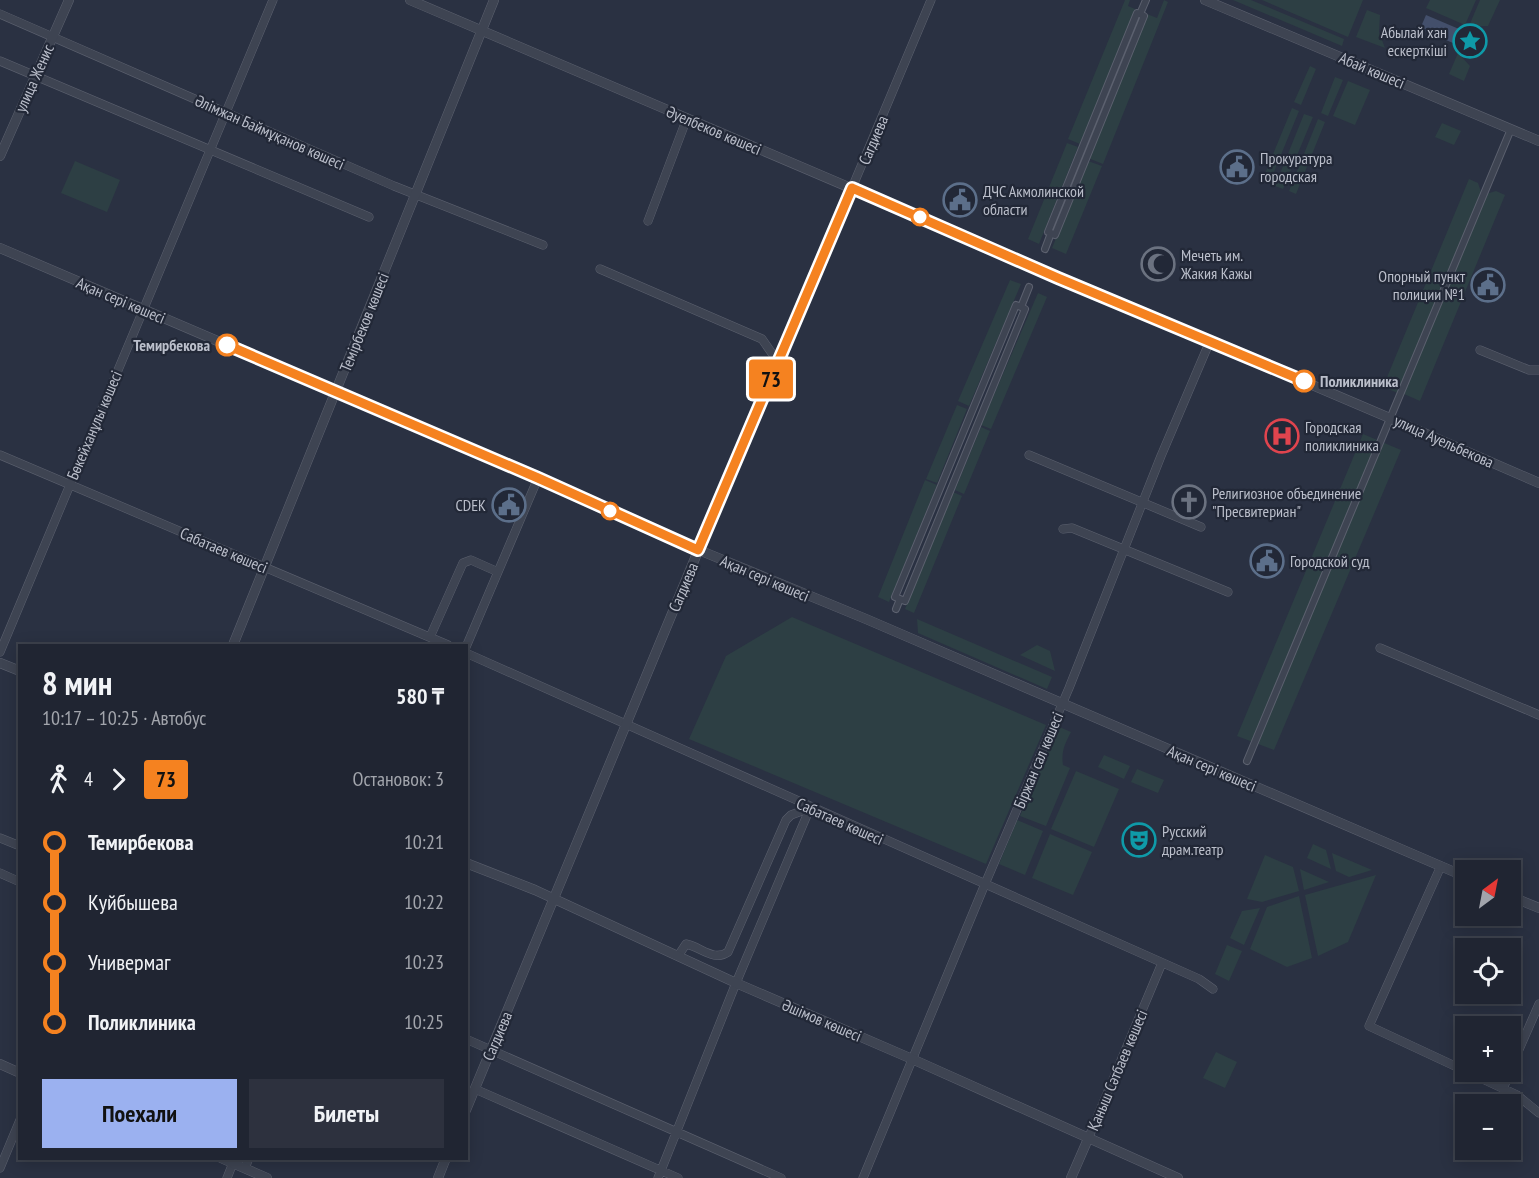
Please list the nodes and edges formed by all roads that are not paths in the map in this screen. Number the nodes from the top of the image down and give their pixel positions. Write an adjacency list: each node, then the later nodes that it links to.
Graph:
1 (69, 0): 11 (street, улица Женис)
2 (273, 0): 17 (street, Бөкейханұлы көшесі)
3 (410, 0): 10 (street, Әуелбеков көшесі)
4 (494, 0): 10 (street, Темірбеков көшесі)
5 (931, 0): 26 (street, Сагдиева)
6 (1146, 0): 9 (street)
7 (1205, 0): 19 (street, Абай көшесі)
8 (0, 14): 11 (street, Әлімжан Баймұқанов көшесі)
9 (1140, 14): 14 (street); 15 (street)
10 (482, 30): 18 (street, Әуелбеков көшесі); 27 (street, Темірбеков көшесі)
11 (53, 36): 13 (street, улица Женис); 17 (street, Әлімжан Баймұқанов көшесі)
12 (0, 61): 13 (street)
13 (34, 76): 21 (street); 23 (street, улица Женис)
14 (1111, 77): 15 (street); 16 (street)
15 (1118, 80): 16 (street)
16 (1107, 97): 22 (street)
17 (225, 112): 21 (street, Бөкейханұлы көшесі); 27 (street, Әлімжан Баймұқанов көшесі)
18 (687, 118): 26 (street, Әуелбеков көшесі); 29 (street)
19 (1511, 129): 20 (street, Абай көшесі); 52 (street)
20 (1539, 141)
21 (210, 149): 28 (street); 38 (street, Бөкейханұлы көшесі)
22 (1083, 155): 24 (street); 25 (street)
23 (0, 156)
24 (1073, 171): 25 (street); 30 (street)
25 (1080, 174): 30 (street)
26 (852, 188): 34 (street, Әуелбеков көшесі); 45 (street, Сагдиева)
27 (416, 193): 31 (street, Әлімжан Баймұқанов көшесі); 49 (street, Темірбеков көшесі)
28 (369, 217)
29 (648, 221)
30 (1051, 234): 33 (street)
31 (543, 245)
32 (0, 248): 38 (street, Ақан сері көшесі)
33 (1045, 249)
34 (1017, 260): 41 (street, улица Ауельбекова)
35 (600, 269): 45 (street)
36 (1029, 286): 37 (street)
37 (1021, 307): 39 (street); 40 (street)
38 (143, 309): 49 (street, Ақан сері көшесі); 61 (street, Бөкейханұлы көшесі)
39 (1006, 329): 40 (street); 43 (street)
40 (1016, 332): 44 (street)
41 (1209, 341): 52 (street, улица Ауельбекова); 64 (street, Біржан сал көшесі)
42 (1480, 350): 46 (street)
43 (995, 356): 44 (street); 47 (street)
44 (1004, 360): 48 (street)
45 (778, 362): 71 (street, Сагдиева)
46 (1539, 370)
47 (983, 383): 48 (street); 50 (street)
48 (993, 387): 51 (street)
49 (336, 391): 59 (street, Ақан сері көшесі); 73 (street, Темірбеков көшесі)
50 (972, 410): 51 (street); 53 (street)
51 (982, 414): 54 (street)
52 (1390, 417): 60 (street, улица Ауельбекова); 92 (street)
53 (961, 437): 54 (street); 57 (street)
54 (971, 441): 58 (street)
55 (0, 455): 61 (street, Сабатаев көшесі)
56 (1029, 455): 64 (street)
57 (950, 465): 58 (street); 62 (street)
58 (959, 469): 63 (street)
59 (538, 478): 71 (street, Ақан сері көшесі); 74 (street)
60 (1539, 483)
61 (69, 484): 73 (street, Сабатаев көшесі); 85 (street, Бөкейханұлы көшесі)
62 (939, 492): 63 (street); 65 (street)
63 (948, 496): 66 (street)
64 (1142, 504): 67 (street); 70 (street, Біржан сал көшесі)
65 (927, 519): 66 (street); 69 (street)
66 (937, 523): 72 (street)
67 (1201, 527)
68 (1064, 529): 70 (street)
69 (915, 548): 72 (street); 75 (street)
70 (1124, 549): 77 (street); 89 (street, Біржан сал көшесі)
71 (698, 550): 89 (street, Ақан сері көшесі); 91 (street, Сагдиева)
72 (925, 552): 76 (street)
73 (265, 567): 80 (street, Сабатаев көшесі); 81 (street, Темірбеков көшесі)
74 (498, 572): 80 (street); 83 (street)
75 (904, 574): 76 (street); 78 (street)
76 (914, 579): 78 (street)
77 (1228, 592)
78 (900, 599): 79 (street)
79 (896, 609)
80 (430, 637): 82 (street, Сабатаев көшесі)
81 (233, 644)
82 (446, 644)
83 (467, 644)
84 (1380, 648): 90 (street)
85 (0, 652)
86 (468, 654): 91 (street, Сабатаев көшесі)
87 (0, 663): 88 (street)
88 (18, 670)
89 (1062, 704): 97 (street, Ақан сері көшесі); 101 (street, Біржан сал көшесі)
90 (1539, 715)
91 (626, 725): 93 (street, Сабатаев көшесі); 102 (street, Сагдиева)
92 (1247, 761)
93 (810, 808): 101 (street, Сабатаев көшесі); 105 (street); 107 (street)
94 (0, 838): 95 (street)
95 (18, 845)
96 (468, 864): 102 (street, Әшімов көшесі)
97 (1441, 866): 98 (street, Ақан сері көшесі); 118 (street)
98 (1455, 872)
99 (0, 873): 100 (street)
100 (18, 881)
101 (985, 884): 106 (street, Сабатаев көшесі); 113 (street, Біржан сал көшесі)
102 (555, 899): 105 (street, Әшімов көшесі); 112 (street, Сагдиева)
103 (1521, 901): 104 (street)
104 (1539, 908)
105 (678, 956): 107 (street, Әшімов көшесі)
106 (1162, 963): 108 (street, Сабатаев көшесі); 123 (street, Қаныш Сәтбаев көшесі)
107 (736, 983): 113 (street, Әшімов көшесі); 122 (street)
108 (1213, 989)
109 (1539, 1004): 111 (street)
110 (468, 1040): 112 (street)
111 (1521, 1046)
112 (491, 1050): 117 (street, Сагдиева); 122 (street)
113 (912, 1059): 123 (street, Әшімов көшесі); 136 (street, Біржан сал көшесі)
114 (0, 1064): 115 (street)
115 (18, 1071)
116 (1506, 1082): 118 (street)
117 (475, 1089): 119 (street, Сагдиева); 130 (street)
118 (1503, 1089): 120 (street)
119 (468, 1105)
120 (1539, 1113)
121 (18, 1125): 128 (street)
122 (676, 1132): 130 (street); 135 (street)
123 (1088, 1139): 137 (street, Қаныш Сәтбаев көшесі); 138 (street, Әшімов көшесі)
124 (225, 1160): 127 (street)
125 (248, 1160): 129 (street)
126 (445, 1160): 133 (street)
127 (233, 1163): 129 (street); 131 (street)
128 (0, 1168)
129 (244, 1168): 132 (street)
130 (659, 1174): 134 (street)
131 (227, 1178)
132 (267, 1178)
133 (438, 1178)
134 (678, 1178)
135 (781, 1178)
136 (863, 1178)
137 (1071, 1178)
138 (1178, 1178)

